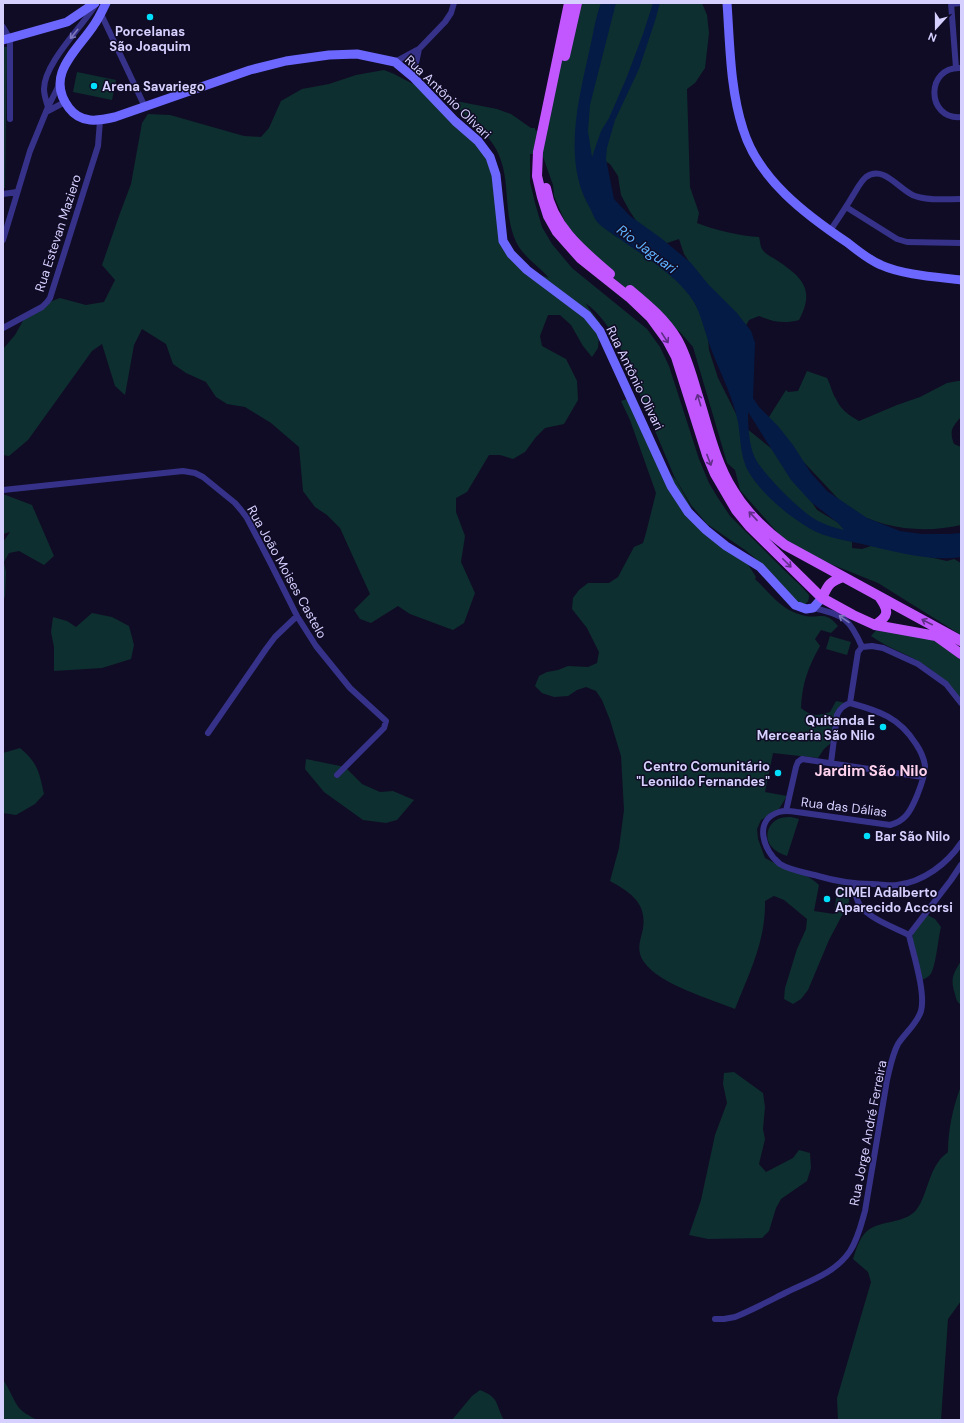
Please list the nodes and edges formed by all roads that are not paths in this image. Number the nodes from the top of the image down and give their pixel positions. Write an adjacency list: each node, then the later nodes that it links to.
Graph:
1 (96, 3): 11 (street); 19 (street, one-way to 19)
2 (106, 3): 9 (street)
3 (454, 3): 12 (street)
4 (570, 3): 35 (main road, one-way to 35)
5 (577, 3): 33 (main road, one-way to 5)
6 (727, 3): 27 (street)
7 (951, 3): 8 (street); 14 (street)
8 (961, 3)
9 (101, 14): 16 (street); 18 (street)
10 (3, 27): 11 (street)
11 (7, 39): 21 (street)
12 (418, 49): 13 (street); 15 (street)
13 (394, 62): 15 (street, Rua Antônio Olivari); 18 (street, Rua Antônio Olivari)
14 (958, 68): 20 (street)
15 (413, 77): 36 (street, Rua Antônio Olivari)
16 (60, 82): 17 (street); 19 (street)
17 (65, 102): 19 (street); 22 (street, Rua Antônio Olivari)
18 (145, 107): 22 (street, Rua Antônio Olivari)
19 (47, 110): 23 (street)
20 (961, 117)
21 (10, 119)
22 (100, 121): 31 (street, Rua Estevan Maziero)
23 (17, 192): 24 (street); 28 (street)
24 (3, 194)
25 (961, 199): 26 (street)
26 (846, 207): 27 (street); 29 (street)
27 (830, 231): 30 (street)
28 (3, 240)
29 (961, 244)
30 (961, 280)
31 (3, 328)
32 (3, 490): 37 (street, Rua João Moises Castelo)
33 (843, 577): 34 (main road); 35 (main road)
34 (879, 597): 38 (main road); 39 (main road, one-way to 34)
35 (822, 598): 36 (street); 38 (main road)
36 (813, 608): 40 (street, one-way to 36)
37 (297, 616): 44 (street); 46 (street, Rua João Moises Castelo)
38 (875, 625): 41 (main road)
39 (961, 641)
40 (862, 647): 42 (street); 43 (street)
41 (961, 654)
42 (961, 702)
43 (850, 703): 45 (street); 47 (street, Rua das Dálias)
44 (208, 733)
45 (831, 763): 47 (street); 48 (street)
46 (337, 776)
47 (923, 777): 48 (street, Rua das Dálias)
48 (786, 811): 51 (street)
49 (961, 843): 51 (street)
50 (961, 865): 52 (street)
51 (855, 883): 52 (street)
52 (908, 934): 53 (street, Rua Jorge André Ferreira)
53 (715, 1319)

